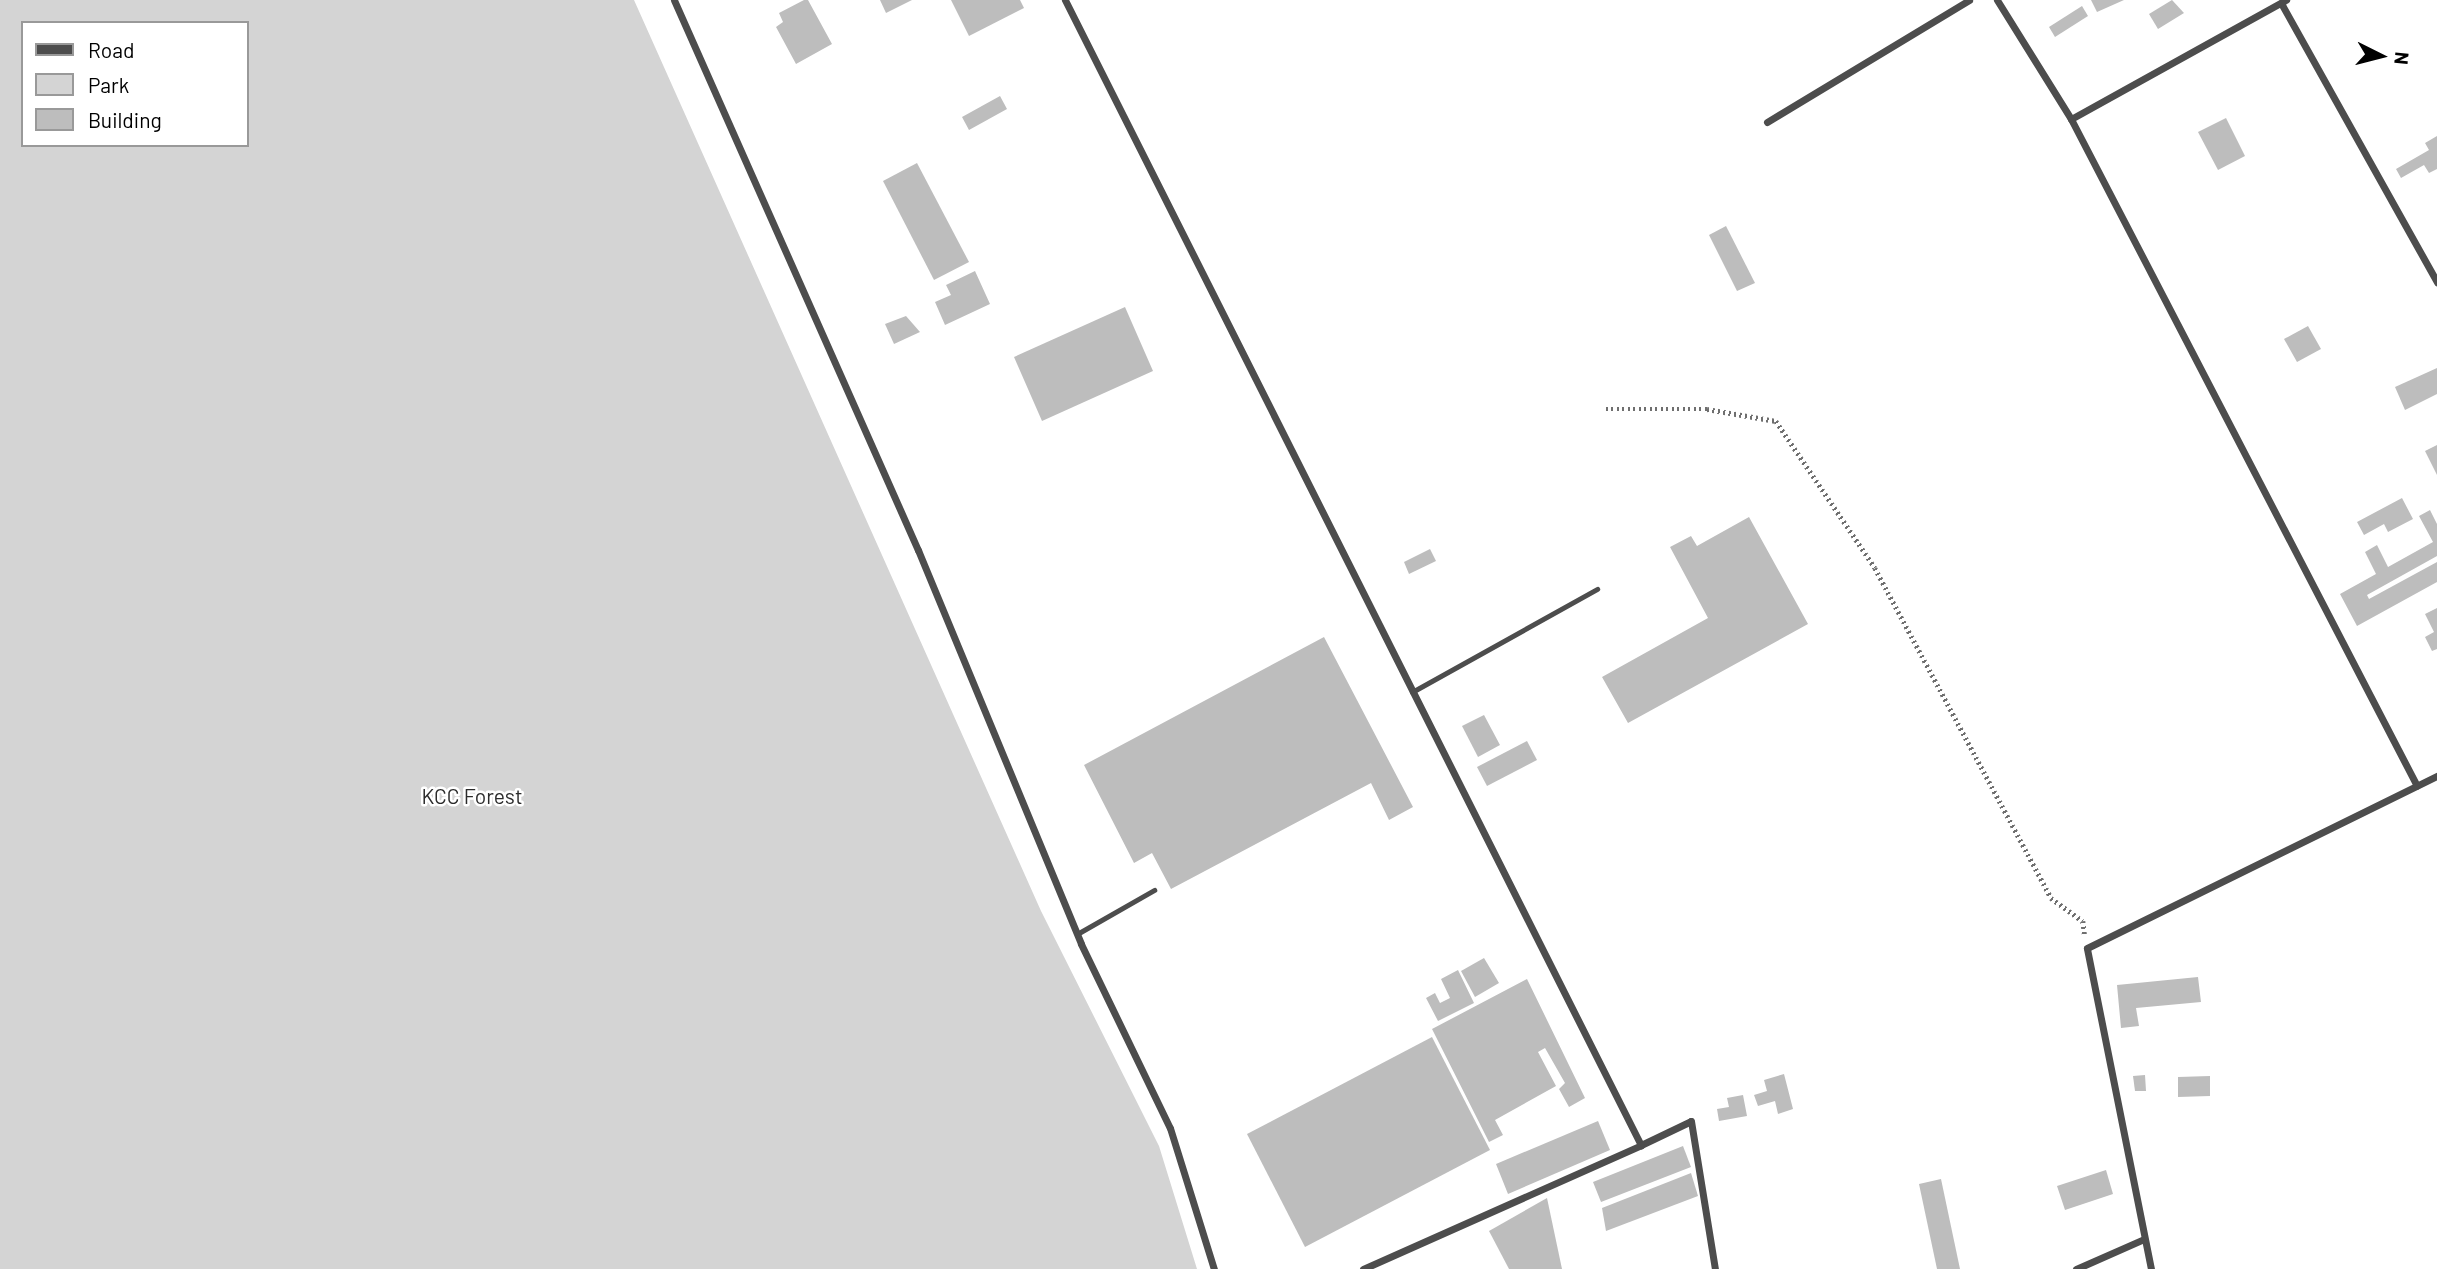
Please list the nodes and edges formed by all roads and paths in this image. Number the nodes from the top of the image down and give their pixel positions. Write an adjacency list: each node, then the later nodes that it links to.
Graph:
1 (674, 0): 15 (street)
2 (1065, 0): 11 (street)
3 (1969, 0): 7 (street)
4 (1997, 0): 6 (street)
5 (2283, 1): 6 (street); 8 (street)
6 (2071, 119): 13 (street)
7 (1767, 122)
8 (2437, 282)
9 (1606, 409): 16 (path)
10 (1597, 589): 11 (lane)
11 (1412, 692): 17 (street)
12 (2437, 776): 13 (street)
13 (2417, 786): 16 (street)
14 (1154, 890): 15 (lane)
15 (1077, 934): 19 (street)
16 (2087, 948): 18 (street)
17 (1641, 1145): 20 (street); 21 (street)
18 (2144, 1238): 22 (street); 23 (street)
19 (1214, 1269)
20 (1363, 1269)
21 (1715, 1269)
22 (2076, 1269)
23 (2151, 1269)

